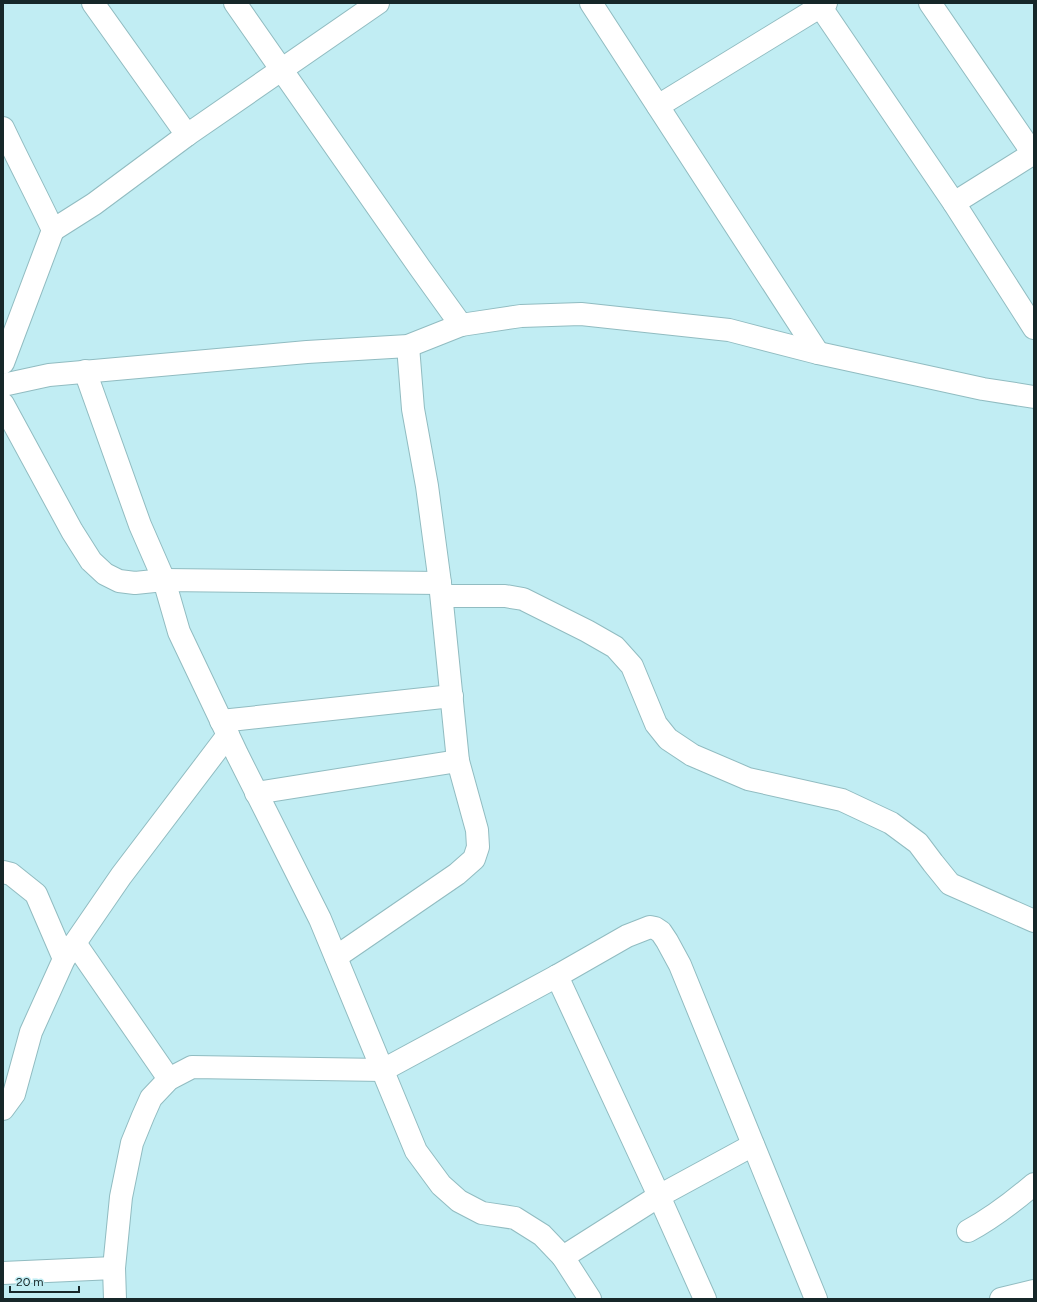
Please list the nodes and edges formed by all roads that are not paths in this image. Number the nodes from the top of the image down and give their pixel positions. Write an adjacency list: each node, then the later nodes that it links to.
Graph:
1 (93, 3): 10 (street)
2 (236, 3): 7 (street)
3 (378, 3): 7 (street)
4 (591, 3): 8 (street)
5 (930, 3): 11 (street)
6 (822, 4): 8 (street); 12 (street)
7 (282, 69): 10 (street); 14 (street)
8 (658, 106): 17 (street)
9 (3, 128): 13 (street)
10 (187, 135): 13 (street)
11 (1034, 154): 12 (street)
12 (954, 203): 15 (street)
13 (53, 230): 18 (street)
14 (461, 325): 16 (street); 17 (street)
15 (1034, 328)
16 (408, 346): 19 (street); 24 (street)
17 (818, 353): 21 (street)
18 (3, 363)
19 (85, 371): 20 (street); 23 (street)
20 (3, 385)
21 (1034, 397)
22 (3, 404): 23 (street)
23 (164, 580): 24 (street); 26 (street)
24 (441, 590): 25 (street); 30 (street)
25 (452, 696): 26 (street); 27 (street)
26 (224, 728): 28 (street); 31 (street)
27 (458, 761): 28 (street); 32 (street)
28 (256, 793): 32 (street)
29 (3, 872): 31 (street)
30 (1034, 922)
31 (69, 951): 35 (street); 36 (street)
32 (336, 957): 34 (street)
33 (557, 976): 34 (street); 37 (street); 39 (street)
34 (382, 1070): 35 (street); 41 (street)
35 (169, 1079): 42 (street)
36 (3, 1108)
37 (753, 1145): 39 (street); 48 (street)
38 (1034, 1184): 40 (street)
39 (659, 1196): 41 (street); 47 (street)
40 (968, 1231)
41 (563, 1257): 46 (street)
42 (114, 1268): 43 (street); 45 (street)
43 (3, 1273)
44 (1034, 1291): 49 (street)
45 (115, 1299)
46 (590, 1299)
47 (705, 1299)
48 (816, 1299)
49 (1001, 1299)

